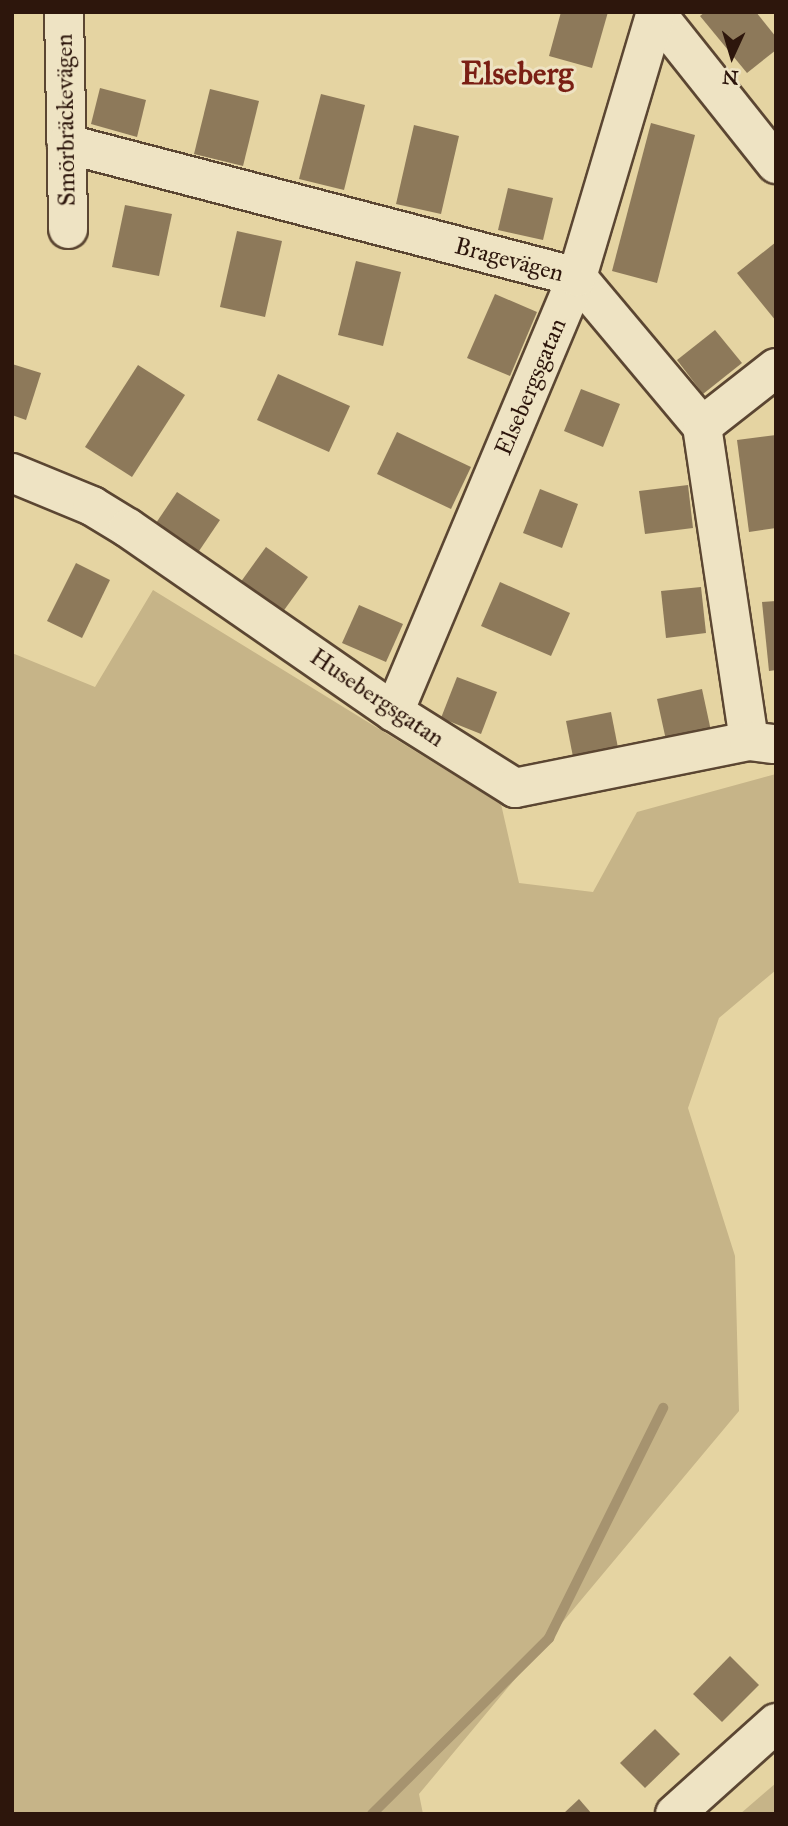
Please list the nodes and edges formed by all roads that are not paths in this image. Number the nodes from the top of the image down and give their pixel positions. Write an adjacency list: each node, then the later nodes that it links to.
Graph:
1 (64, 12): 3 (street, Smörbräckevägen)
2 (656, 12): 4 (street); 6 (street, Elsebergsgatan)
3 (66, 144): 5 (street, Smörbräckevägen); 6 (street, Bragevägen)
4 (776, 164)
5 (68, 229)
6 (577, 277): 8 (street, Bragevägen); 10 (street, Elsebergsgatan)
7 (776, 368): 8 (street)
8 (702, 426): 11 (street)
9 (12, 473): 10 (street, Husebergsgatan)
10 (394, 712): 11 (street, Husebergsgatan)
11 (762, 742)
12 (776, 1723): 13 (street)
13 (675, 1814)

